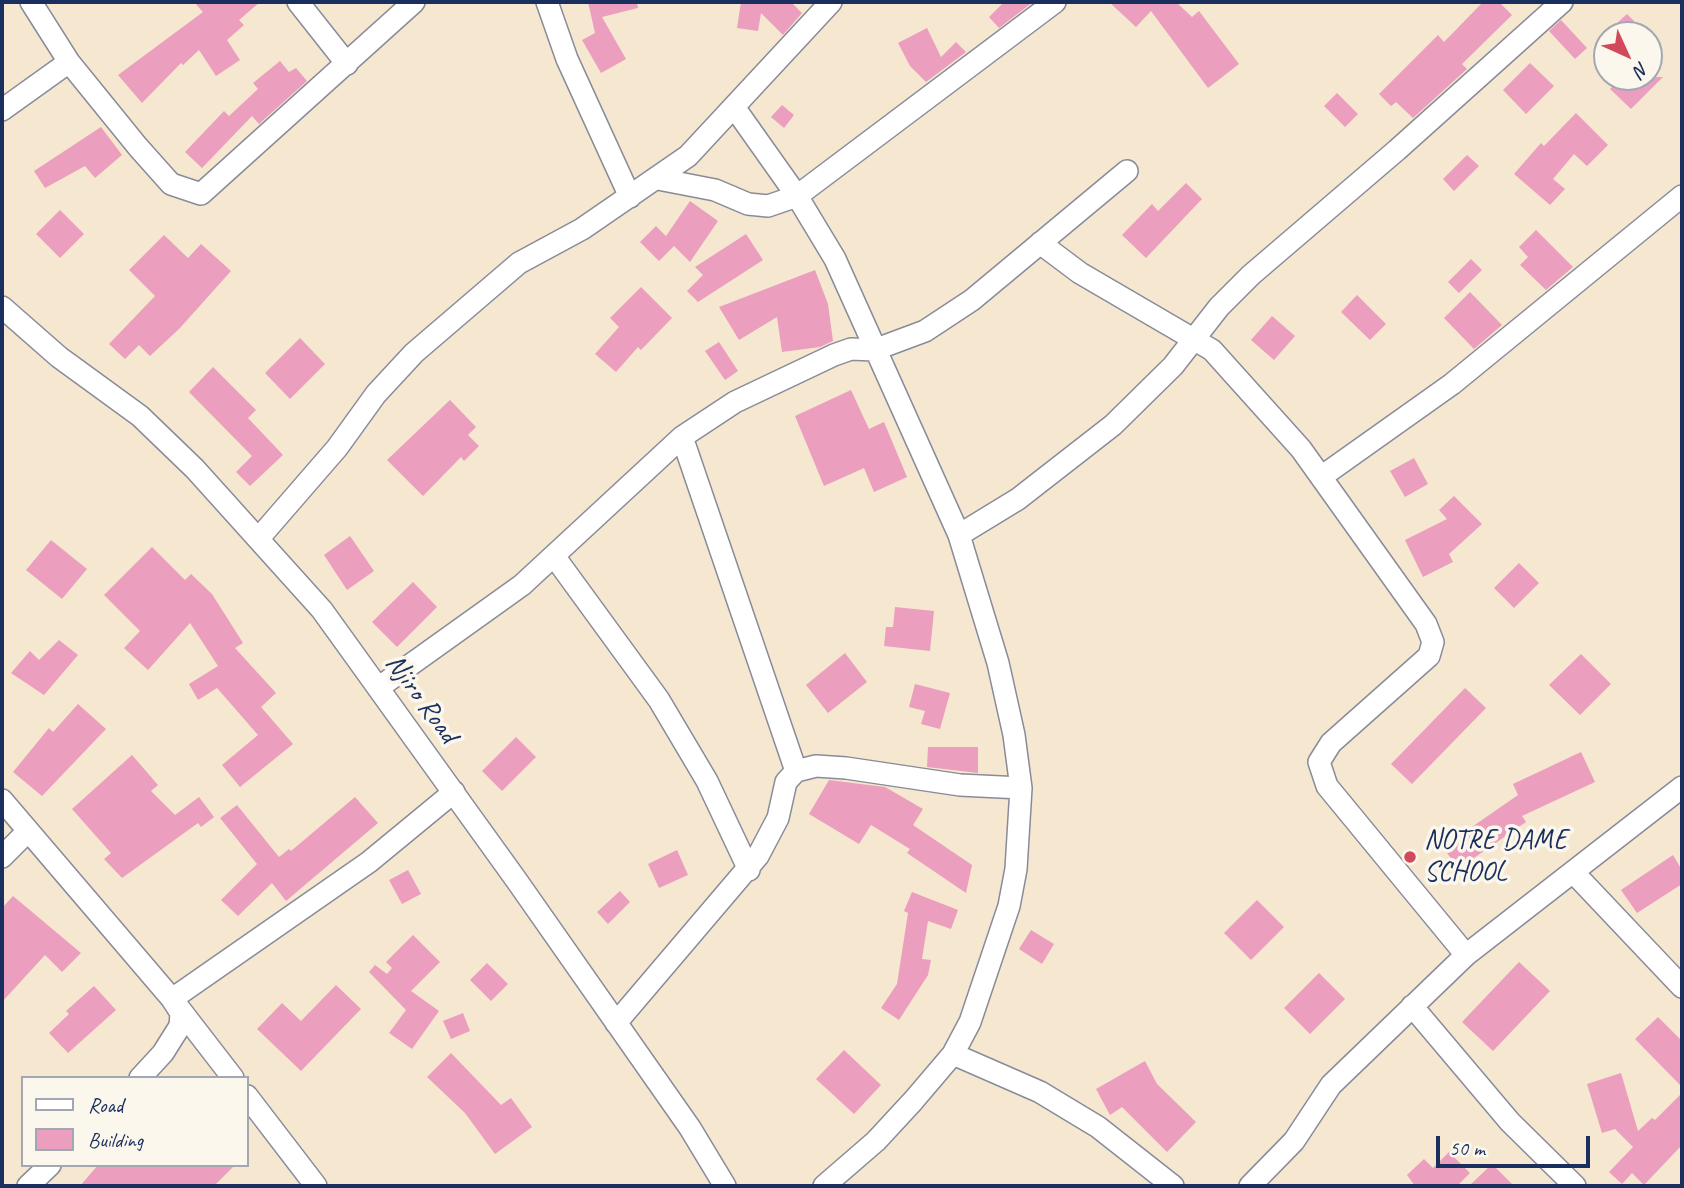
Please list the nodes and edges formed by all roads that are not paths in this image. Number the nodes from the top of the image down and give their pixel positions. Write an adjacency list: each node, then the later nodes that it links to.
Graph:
1 (31, 2): 8 (street)
2 (298, 2): 9 (street)
3 (414, 2): 9 (street)
4 (547, 2): 15 (street)
5 (831, 2): 10 (street)
6 (1055, 2): 14 (street)
7 (1562, 2): 19 (street)
8 (69, 62): 9 (street); 11 (street)
9 (347, 64)
10 (734, 107): 13 (street); 14 (street)
11 (2, 110)
12 (1127, 171): 17 (street)
13 (658, 179): 14 (street); 15 (street)
14 (797, 196): 20 (street)
15 (630, 197): 24 (street)
16 (1682, 197): 22 (street)
17 (1040, 243): 19 (street); 20 (street)
18 (2, 307): 24 (street, Njiro Road)
19 (1195, 338): 22 (street); 23 (street)
20 (874, 350): 21 (street); 23 (street)
21 (682, 437): 25 (street); 27 (street)
22 (1321, 477): 36 (street)
23 (959, 536): 28 (street)
24 (259, 538): 26 (street, Njiro Road)
25 (554, 556): 26 (street); 34 (street)
26 (378, 688): 30 (street, Njiro Road)
27 (796, 771): 28 (street); 34 (street)
28 (1021, 788): 41 (street)
29 (1682, 788): 35 (street)
30 (454, 792): 38 (street); 40 (street, Njiro Road)
31 (2, 800): 32 (street)
32 (28, 831): 33 (street); 38 (street)
33 (2, 857)
34 (748, 870): 40 (street)
35 (1574, 873): 36 (street); 37 (street)
36 (1466, 955): 39 (street)
37 (1682, 987)
38 (172, 999): 42 (street); 43 (street)
39 (1412, 1006): 51 (street); 52 (street)
40 (616, 1023): 48 (street, Njiro Road)
41 (953, 1054): 49 (street); 50 (street)
42 (142, 1076)
43 (231, 1076)
44 (248, 1097): 47 (street)
45 (48, 1167): 46 (street)
46 (28, 1186)
47 (316, 1186)
48 (725, 1186)
49 (824, 1186)
50 (1173, 1186)
51 (1250, 1186)
52 (1575, 1186)

